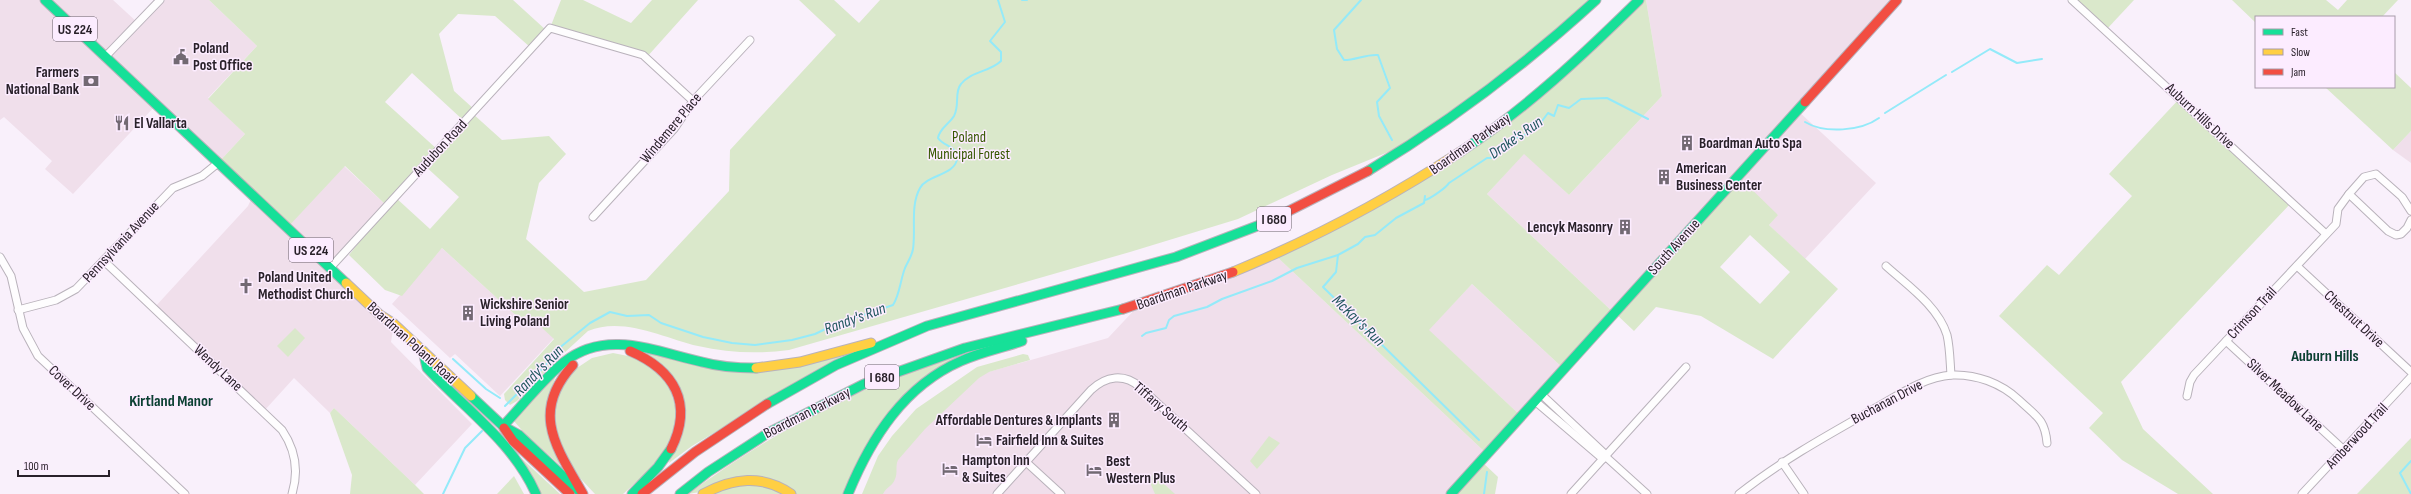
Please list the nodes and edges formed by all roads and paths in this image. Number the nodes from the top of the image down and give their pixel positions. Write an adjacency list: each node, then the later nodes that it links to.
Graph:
1 (45, 0): 8 (main road, US 224)
2 (160, 0): 8 (street)
3 (1596, 0): 23 (main road, Boardman Parkway / I 680)
4 (1640, 0): 22 (main road, Boardman Parkway / I 680)
5 (1897, 0): 30 (main road, South Avenue)
6 (2072, 0): 15 (street, Auburn Hills Drive)
7 (750, 40): 9 (street, Windemere Place)
8 (105, 57): 10 (main road, Boardman Poland Road / US 224)
9 (693, 101): 13 (street, Windemere Place); 20 (street, Audubon Road)
10 (218, 163): 17 (street, Pennsylvania Avenue); 20 (main road, Boardman Poland Road / US 224)
11 (2349, 194): 12 (street, Crimson Trail); 14 (street); 15 (street, Crimson Trail)
12 (2411, 211)
13 (593, 217)
14 (2411, 220)
15 (2326, 234): 19 (street, Crimson Trail)
16 (0, 257): 21 (street, Cover Drive)
17 (104, 261): 21 (street, Pennsylvania Avenue); 40 (street, Wendy Lane)
18 (1886, 266): 28 (street)
19 (2297, 266): 24 (street, Crimson Trail); 27 (street, Chestnut Drive)
20 (330, 268): 25 (main road, Boardman Poland Road / US 224)
21 (18, 310): 39 (street, Cover Drive)
22 (1107, 314): 46 (main road, Boardman Parkway / I 680); 49 (main road)
23 (900, 336): 33 (main road); 45 (main road, Boardman Parkway / I 680)
24 (2226, 341): 31 (street, Crimson Trail); 35 (street, Silver Meadow Lane)
25 (423, 351): 33 (main road, Boardman Poland Road / US 224); 41 (main road)
26 (1686, 367): 36 (street)
27 (2411, 372)
28 (1951, 375): 34 (street, Buchanan Drive); 38 (street, Buchanan Drive)
29 (2411, 377): 35 (street, Amberwood Trail)
30 (1541, 394): 32 (main road, South Avenue); 36 (street)
31 (2187, 396)
32 (1535, 401): 36 (street); 53 (main road, South Avenue)
33 (503, 426): 42 (main road, Boardman Poland Road / US 224); 43 (main road, Boardman Poland Road / US 224)
34 (2047, 443)
35 (2344, 450): 58 (street, Amberwood Trail)
36 (1605, 457): 54 (street); 55 (street)
37 (1025, 461): 50 (street, Tiffany South); 51 (street); 52 (street, Tiffany South)
38 (1782, 462): 56 (street, Buchanan Drive); 57 (street)
39 (185, 494)
40 (292, 494)
41 (536, 494)
42 (570, 494)
43 (583, 494): 44 (main road)
44 (632, 494)
45 (642, 494)
46 (680, 494)
47 (702, 494): 48 (main road)
48 (791, 494)
49 (848, 494)
50 (997, 494)
51 (1061, 494)
52 (1256, 494)
53 (1451, 494)
54 (1571, 494)
55 (1647, 494)
56 (1739, 494)
57 (1804, 494)
58 (2302, 494)

